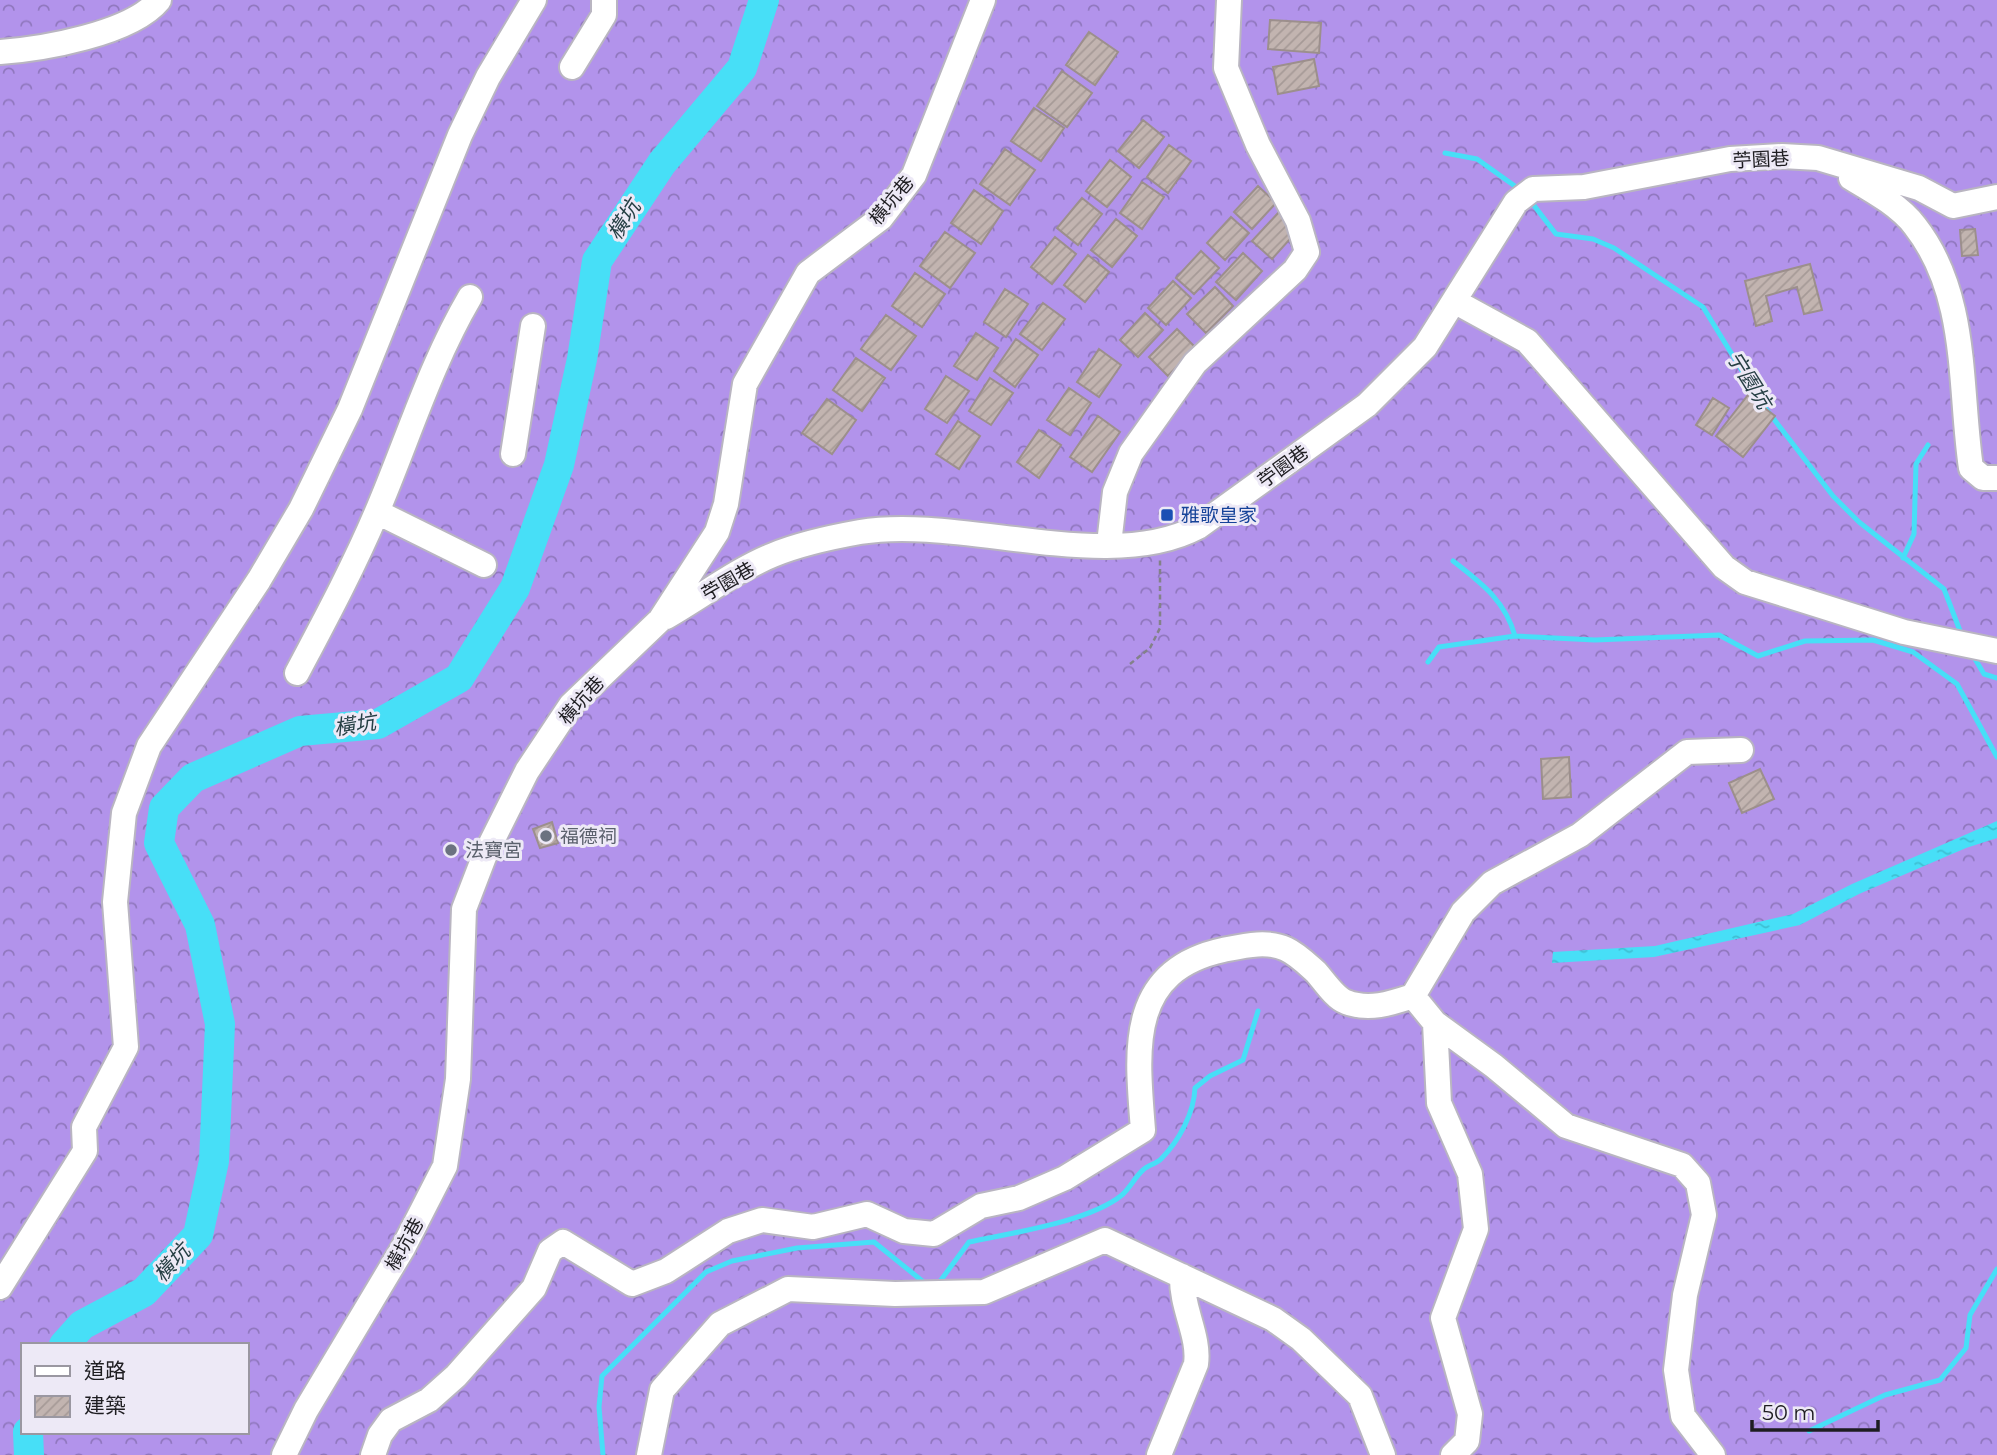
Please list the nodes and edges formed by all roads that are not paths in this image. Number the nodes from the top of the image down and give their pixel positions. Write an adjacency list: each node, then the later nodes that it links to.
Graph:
1 (159, 0): 6 (street)
2 (534, 0): 25 (street)
3 (604, 0): 7 (street)
4 (983, 0): 18 (street, 橫坑巷)
5 (1229, 0): 16 (street)
6 (0, 52)
7 (572, 67)
8 (1818, 158): 9 (street, 苧園巷); 11 (street, 苧園巷); 14 (street, 苧園巷)
9 (1997, 197)
10 (470, 297): 15 (street)
11 (1454, 301): 16 (street, 苧園巷); 19 (street)
12 (533, 326): 13 (street)
13 (513, 454)
14 (1997, 478)
15 (377, 512): 17 (street); 20 (street)
16 (1109, 544): 18 (street, 苧園巷)
17 (484, 565)
18 (660, 620): 26 (street, 橫坑巷)
19 (1988, 649)
20 (298, 673)
21 (1741, 750): 22 (street)
22 (1413, 996): 23 (street); 27 (street)
23 (1435, 1023): 31 (street); 32 (street)
24 (1182, 1276): 28 (street); 29 (street); 30 (street)
25 (0, 1287)
26 (284, 1455)
27 (373, 1455)
28 (649, 1455)
29 (1159, 1455)
30 (1383, 1455)
31 (1453, 1455)
32 (1713, 1455)

